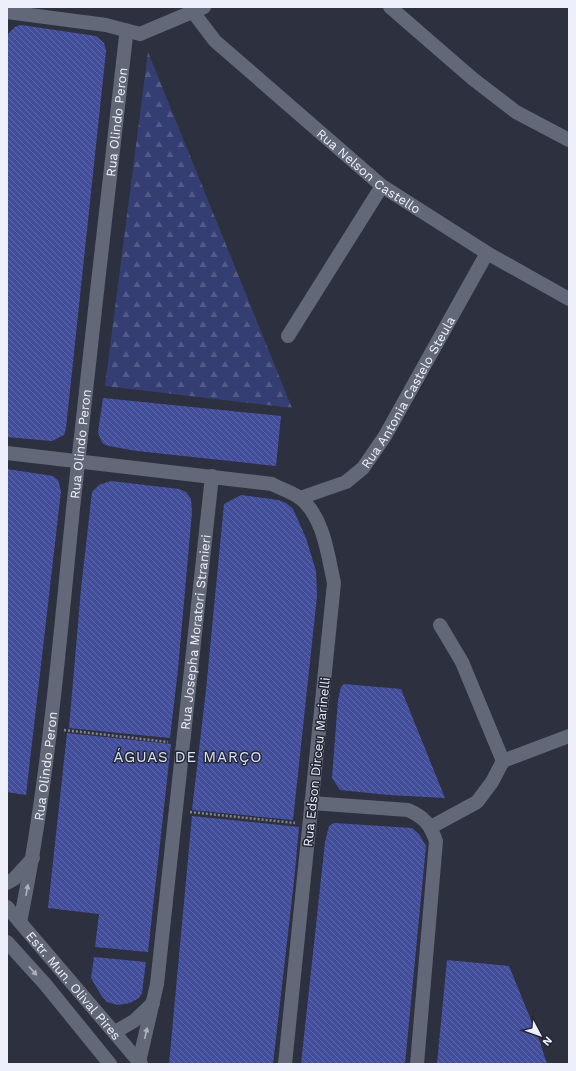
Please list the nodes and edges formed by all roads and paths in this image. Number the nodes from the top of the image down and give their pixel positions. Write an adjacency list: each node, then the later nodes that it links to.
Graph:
1 (390, 7): 5 (street)
2 (199, 10): 4 (street); 6 (street, Rua Nelson Castello)
3 (7, 12): 4 (street)
4 (125, 30): 11 (street, Rua Olindo Peron)
5 (569, 140)
6 (382, 186): 7 (street, Rua Nelson Castello); 9 (street)
7 (487, 253): 8 (street, Rua Nelson Castello); 13 (street, Rua Antonia Castelo Steula)
8 (569, 298)
9 (288, 336)
10 (7, 453): 11 (street, Rua Edson Dirceu Marinelli)
11 (78, 461): 12 (street, Rua Edson Dirceu Marinelli); 15 (street, Rua Olindo Peron)
12 (212, 476): 13 (street, Rua Edson Dirceu Marinelli); 17 (street, Rua Josepha Moratori Stranieri)
13 (300, 498): 19 (street, Rua Edson Dirceu Marinelli)
14 (440, 625): 18 (street)
15 (51, 728): 17 (path); 23 (street, Rua Olindo Peron)
16 (569, 736): 18 (street)
17 (183, 743): 20 (street, Rua Josepha Moratori Stranieri)
18 (502, 761): 21 (street)
19 (311, 803): 21 (street); 22 (street, Rua Edson Dirceu Marinelli)
20 (175, 810): 22 (path); 28 (street, Rua Josepha Moratori Stranieri)
21 (429, 824): 33 (street)
22 (309, 825): 32 (street, Rua Edson Dirceu Marinelli)
23 (34, 858): 24 (street); 26 (street, Rua Olindo Peron, one-way to 23)
24 (7, 883)
25 (7, 907): 26 (street, Estr. Mun. Olival Pires)
26 (20, 922): 29 (street, Estr. Mun. Olival Pires)
27 (7, 942): 31 (street, Estr. Mun. Olival Pires, one-way to 31)
28 (153, 1003): 29 (street); 30 (street, Rua Josepha Moratori Stranieri, one-way to 28)
29 (115, 1032): 30 (street, Estr. Mun. Olival Pires)
30 (140, 1063)
31 (110, 1064)
32 (284, 1064)
33 (417, 1064)

